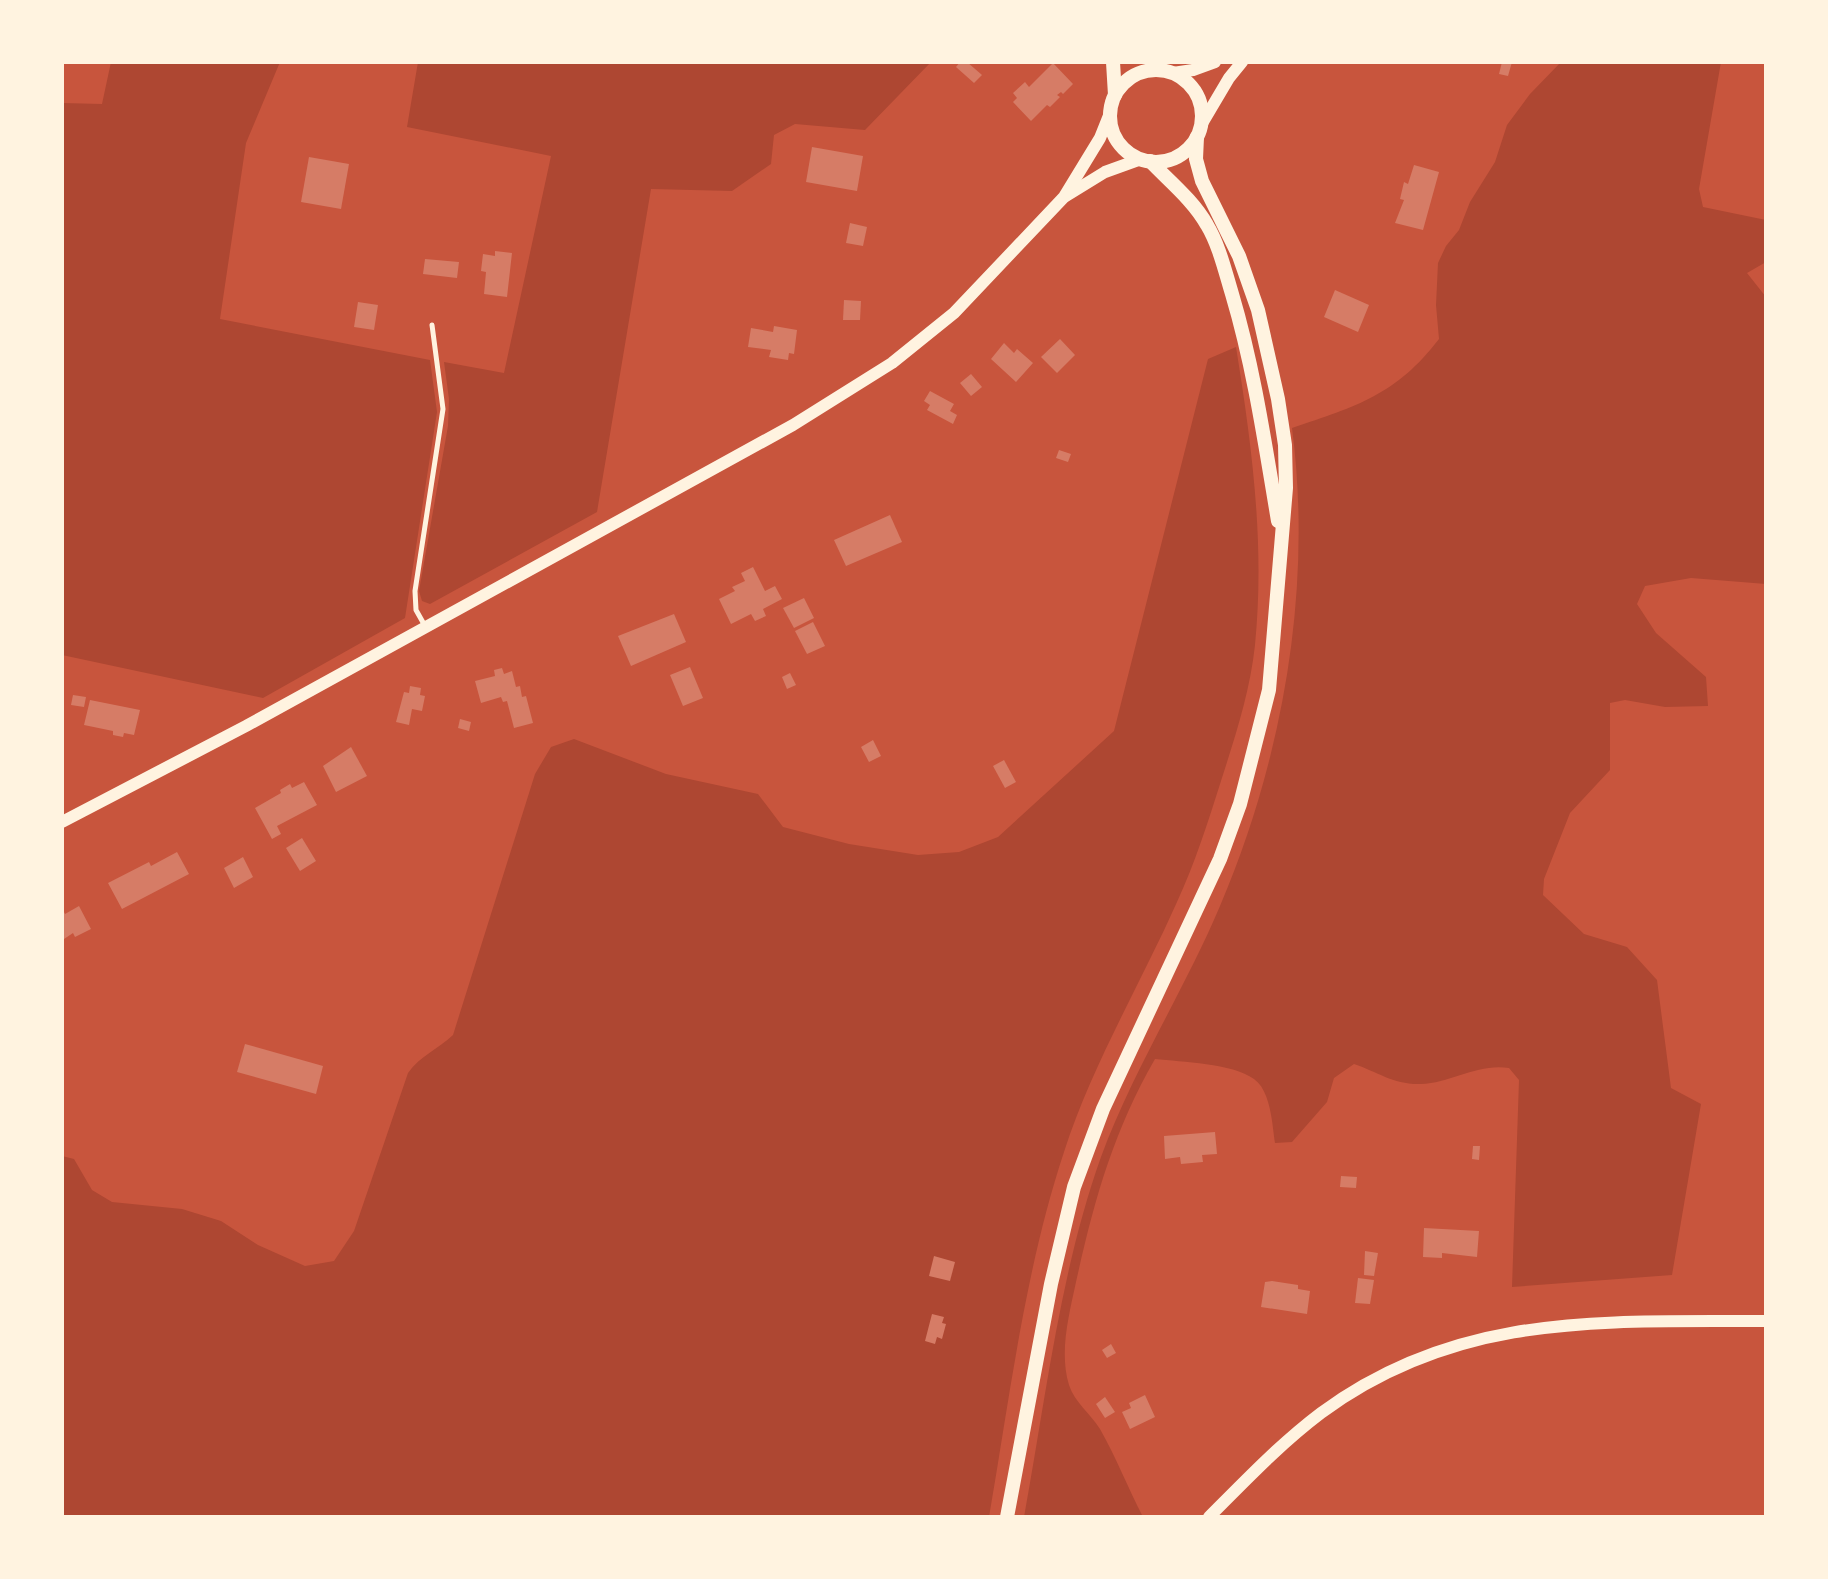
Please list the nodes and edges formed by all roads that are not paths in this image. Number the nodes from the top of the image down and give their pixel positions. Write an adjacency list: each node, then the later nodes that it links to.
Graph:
1 (1113, 62): 5 (main road)
2 (1215, 62): 4 (street)
3 (1242, 62): 7 (street)
4 (1164, 69): 5 (main road); 7 (main road)
5 (1115, 95): 6 (main road)
6 (1110, 113): 8 (main road); 9 (street)
7 (1198, 132): 8 (main road); 11 (main road)
8 (1145, 160): 9 (street); 11 (main road)
9 (1064, 197): 12 (street)
10 (432, 325): 12 (lane)
11 (1280, 537): 15 (main road)
12 (425, 627): 13 (street)
13 (62, 822)
14 (1766, 1321): 16 (street)
15 (1007, 1517)
16 (1209, 1517)

